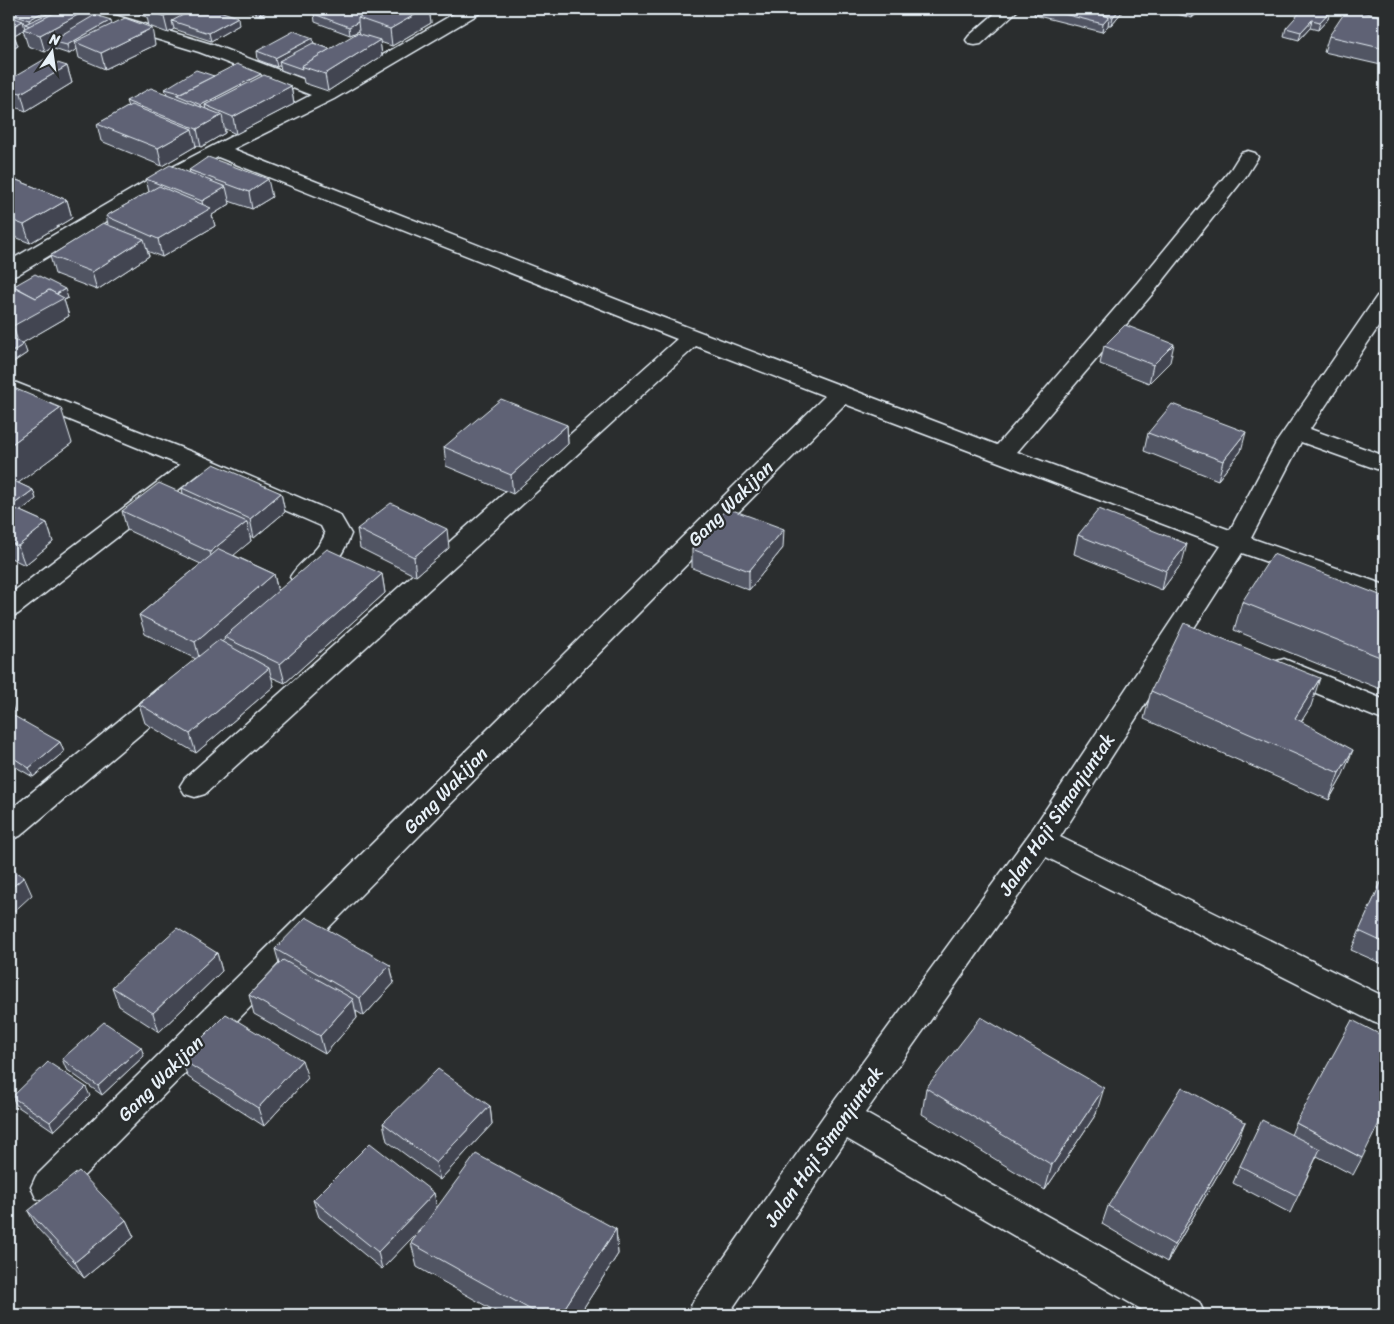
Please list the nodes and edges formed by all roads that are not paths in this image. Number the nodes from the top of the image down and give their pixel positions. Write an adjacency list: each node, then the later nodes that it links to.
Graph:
1 (76, 9): 5 (street)
2 (471, 9): 5 (street)
3 (1010, 9): 4 (street)
4 (975, 40)
5 (327, 95): 6 (street)
6 (217, 150): 8 (street); 10 (street)
7 (1248, 157): 14 (street)
8 (9, 270)
9 (1382, 310): 13 (street, Jalan Haji Simanjuntak)
10 (692, 337): 12 (street); 24 (street)
11 (9, 387): 15 (street)
12 (841, 394): 14 (street); 29 (street, Gang Wakijan)
13 (1295, 432): 16 (street); 17 (street, Jalan Haji Simanjuntak)
14 (1002, 454): 17 (street)
15 (198, 463): 18 (street); 20 (street)
16 (1385, 464)
17 (1236, 543): 19 (street); 26 (street, Jalan Haji Simanjuntak)
18 (284, 595)
19 (1385, 595)
20 (9, 608)
21 (1257, 658): 23 (street)
22 (189, 678): 25 (street)
23 (1385, 711)
24 (195, 786)
25 (9, 828)
26 (1041, 841): 27 (street); 28 (street, Jalan Haji Simanjuntak)
27 (1385, 1012)
28 (842, 1118): 30 (street, Jalan Haji Simanjuntak); 31 (street)
29 (49, 1187)
30 (706, 1315)
31 (1186, 1315)

